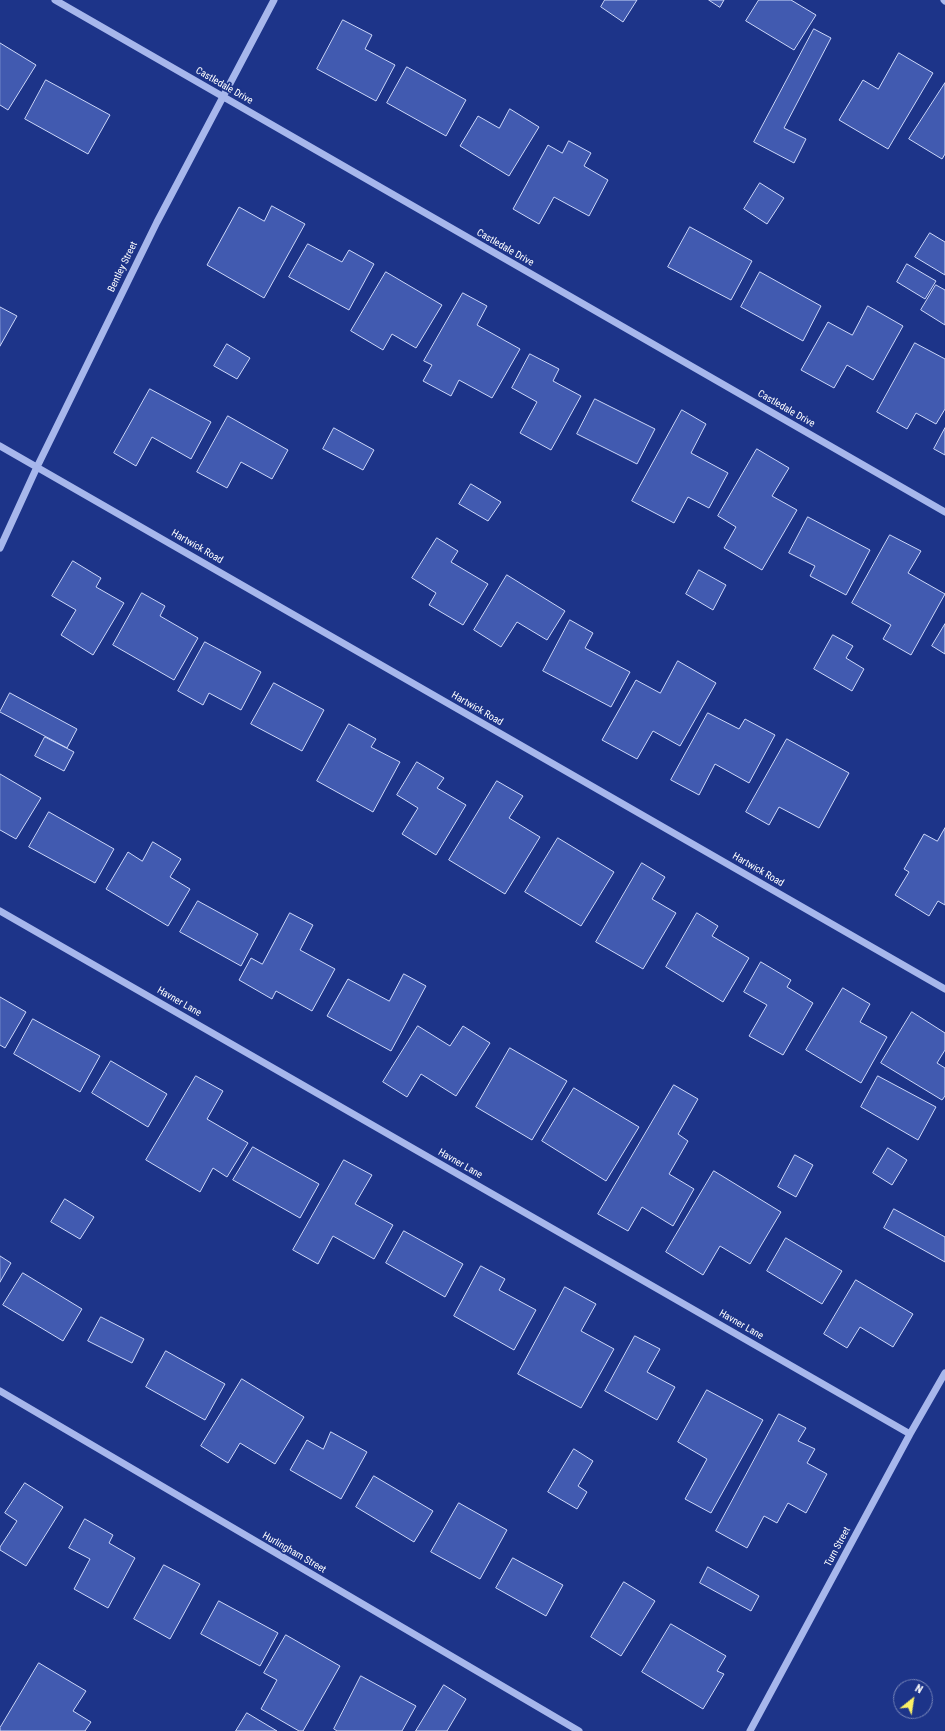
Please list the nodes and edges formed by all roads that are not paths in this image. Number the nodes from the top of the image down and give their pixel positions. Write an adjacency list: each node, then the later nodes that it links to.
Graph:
1 (56, 0): 3 (street, Castledale Drive)
2 (274, 0): 3 (street, Bentley Street)
3 (223, 97): 5 (street, Bentley Street); 6 (street, Castledale Drive)
4 (0, 446): 5 (street, Hartwick Road)
5 (37, 467): 7 (street, Bentley Street); 9 (street, Hartwick Road)
6 (945, 512)
7 (0, 548)
8 (0, 911): 12 (street, Havner Lane)
9 (945, 989)
10 (945, 1373): 12 (street, Turn Street)
11 (0, 1391): 13 (street, Hurlingham Street)
12 (910, 1434): 14 (street, Turn Street)
13 (579, 1731)
14 (750, 1731)

